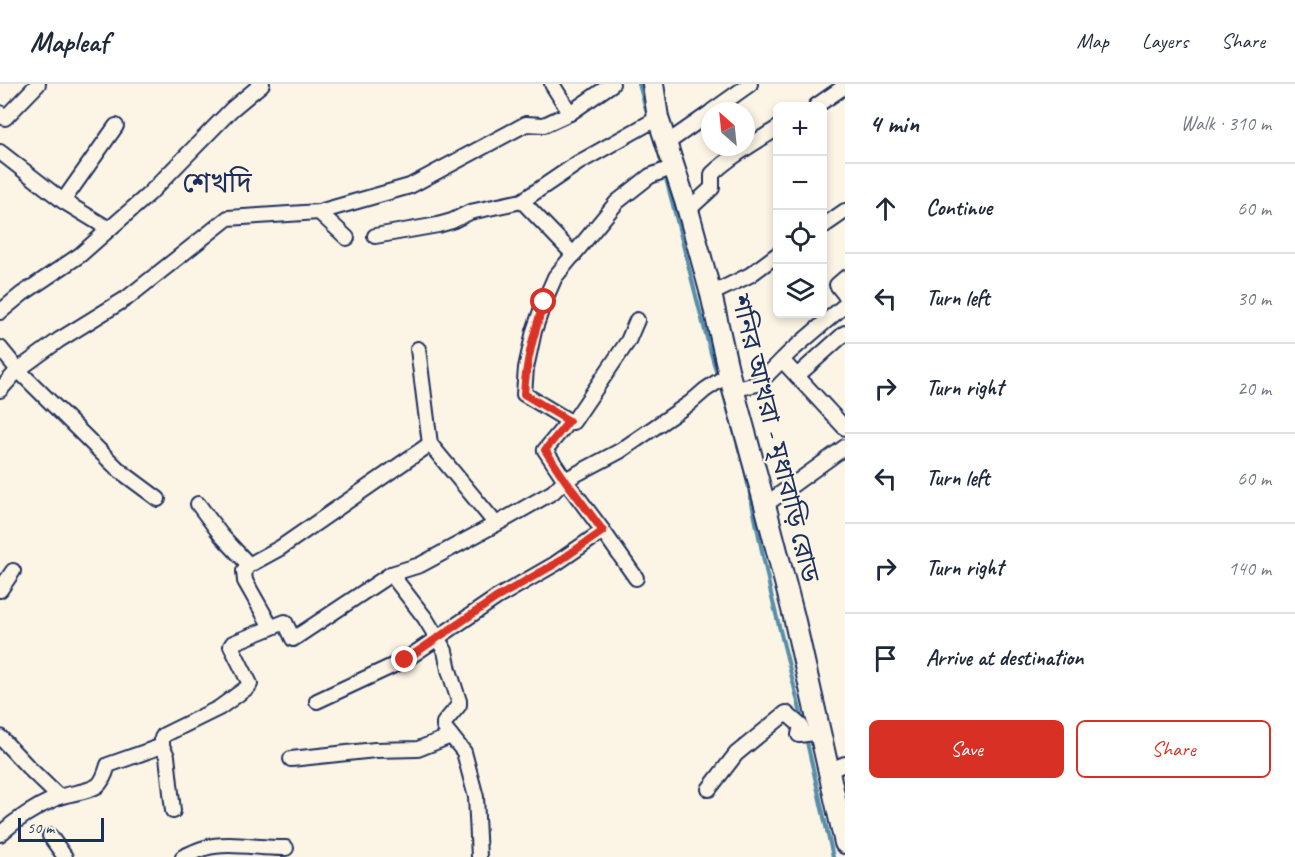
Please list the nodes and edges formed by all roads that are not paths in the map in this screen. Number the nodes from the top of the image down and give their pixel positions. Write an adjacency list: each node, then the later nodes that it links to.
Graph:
1 (38, 84): 10 (street)
2 (262, 84): 25 (street)
3 (552, 84): 11 (street)
4 (612, 84): 11 (street)
5 (654, 84): 12 (main road, শনির আখরা - মৃধাবাড়ি রোড)
6 (750, 84): 8 (street)
7 (845, 86): 9 (street)
8 (725, 102)
9 (822, 102)
10 (0, 113)
11 (570, 113): 23 (street)
12 (658, 118): 16 (main road, শনির আখরা - মৃধাবাড়ি রোড); 20 (street)
13 (701, 119): 16 (street)
14 (116, 126): 19 (street)
15 (773, 131): 21 (street)
16 (667, 143): 18 (main road, শনির আখরা - মৃধাবাড়ি রোড)
17 (0, 153): 19 (street)
18 (674, 167): 21 (main road, শনির আখরা - মৃধাবাড়ি রোড); 28 (street)
19 (63, 201): 25 (street)
20 (522, 201): 26 (street); 28 (street)
21 (688, 210): 31 (main road, শনির আখরা - মৃধাবাড়ি রোড)
22 (845, 211): 24 (street)
23 (319, 212): 27 (street); 40 (street)
24 (827, 224)
25 (109, 229): 34 (street)
26 (375, 236)
27 (347, 238)
28 (574, 255): 44 (street)
29 (773, 257): 31 (street)
30 (845, 278): 32 (street)
31 (711, 294): 42 (main road, শনির আখরা - মৃধাবাড়ি রোড)
32 (845, 295)
33 (845, 305): 39 (street)
34 (0, 312)
35 (637, 320): 44 (street)
36 (845, 333): 41 (street)
37 (0, 348): 40 (street)
38 (418, 349): 46 (street)
39 (782, 360): 41 (street); 42 (street)
40 (18, 370): 43 (street); 49 (street)
41 (797, 376): 45 (street)
42 (731, 381): 48 (street); 51 (main road, শনির আখরা - মৃধাবাড়ি রোড)
43 (0, 390)
44 (569, 421): 48 (street)
45 (845, 428)
46 (430, 444): 52 (street); 54 (street)
47 (845, 447): 51 (street)
48 (565, 480): 52 (street); 53 (street)
49 (158, 499)
50 (198, 504): 54 (street)
51 (765, 505): 62 (main road, শনির আখরা - মৃধাবাড়ি রোড)
52 (496, 524): 56 (street)
53 (603, 531): 57 (street); 60 (street)
54 (249, 565): 59 (street)
55 (13, 571): 58 (street)
56 (391, 574): 59 (street); 60 (street)
57 (636, 578)
58 (0, 590)
59 (271, 627): 65 (street)
60 (438, 638): 61 (street); 63 (street)
61 (317, 701)
62 (818, 734): 67 (main road, শনির আখরা - মৃধাবাড়ি রোড); 68 (street)
63 (451, 736): 66 (street); 77 (street)
64 (0, 737): 69 (street)
65 (162, 746): 69 (street); 70 (street)
66 (291, 759)
67 (837, 767): 73 (main road, শনির আখরা - মৃধাবাড়ি রোড)
68 (709, 789)
69 (59, 797): 71 (street)
70 (172, 811)
71 (0, 834)
72 (50, 836): 75 (street)
73 (845, 843)
74 (286, 848): 76 (street)
75 (65, 857)
76 (183, 857)
77 (479, 857)

